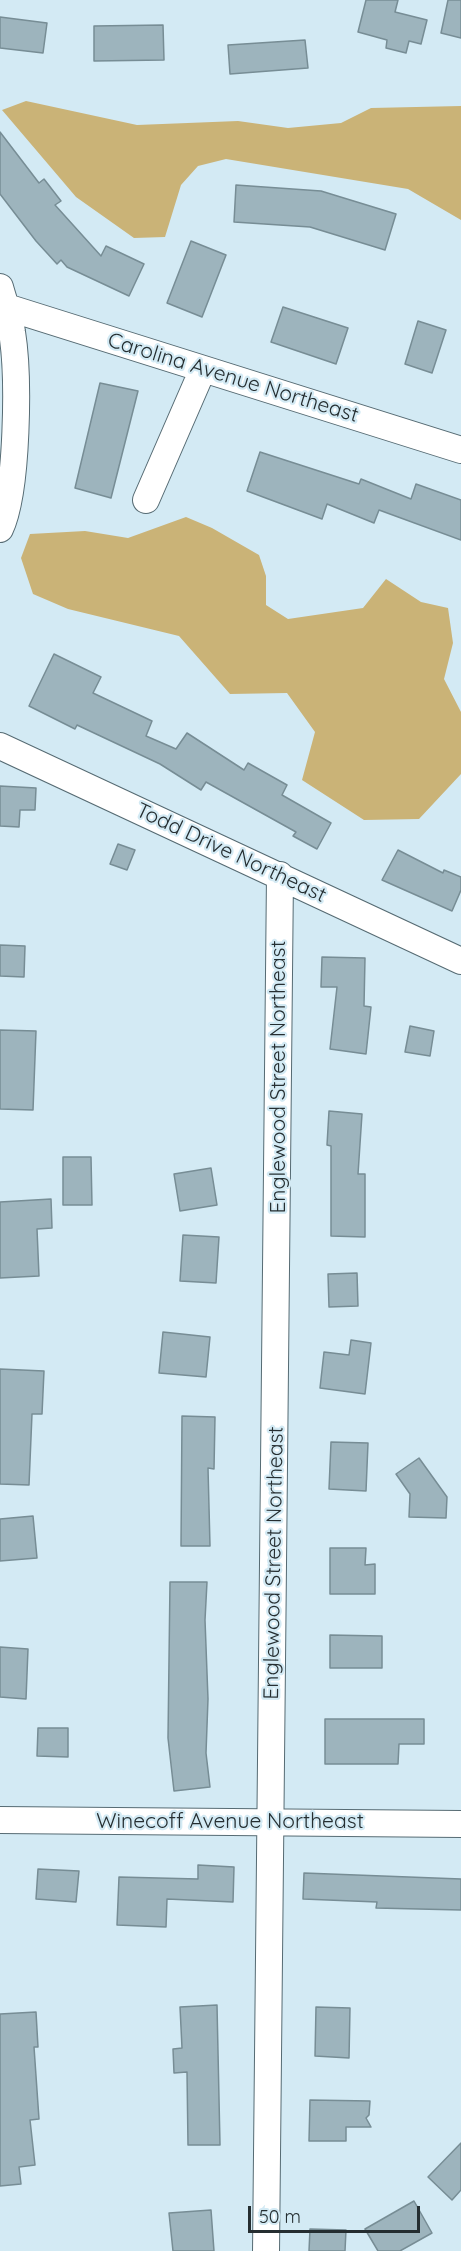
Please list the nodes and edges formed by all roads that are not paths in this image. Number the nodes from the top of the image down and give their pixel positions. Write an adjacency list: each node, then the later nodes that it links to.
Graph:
1 (2, 300): 2 (street, Carolina Avenue Northeast); 5 (street)
2 (203, 369): 3 (street, Carolina Avenue Northeast); 4 (street)
3 (461, 450)
4 (146, 500)
5 (0, 529)
6 (0, 746): 7 (street, Todd Drive Northeast)
7 (280, 875): 8 (street, Todd Drive Northeast); 10 (street, Englewood Street Northeast)
8 (461, 961)
9 (0, 1820): 10 (street, Winecoff Avenue Northeast)
10 (272, 1822): 11 (street, Winecoff Avenue Northeast); 12 (street, Englewood Street Northeast)
11 (461, 1824)
12 (266, 2251)

